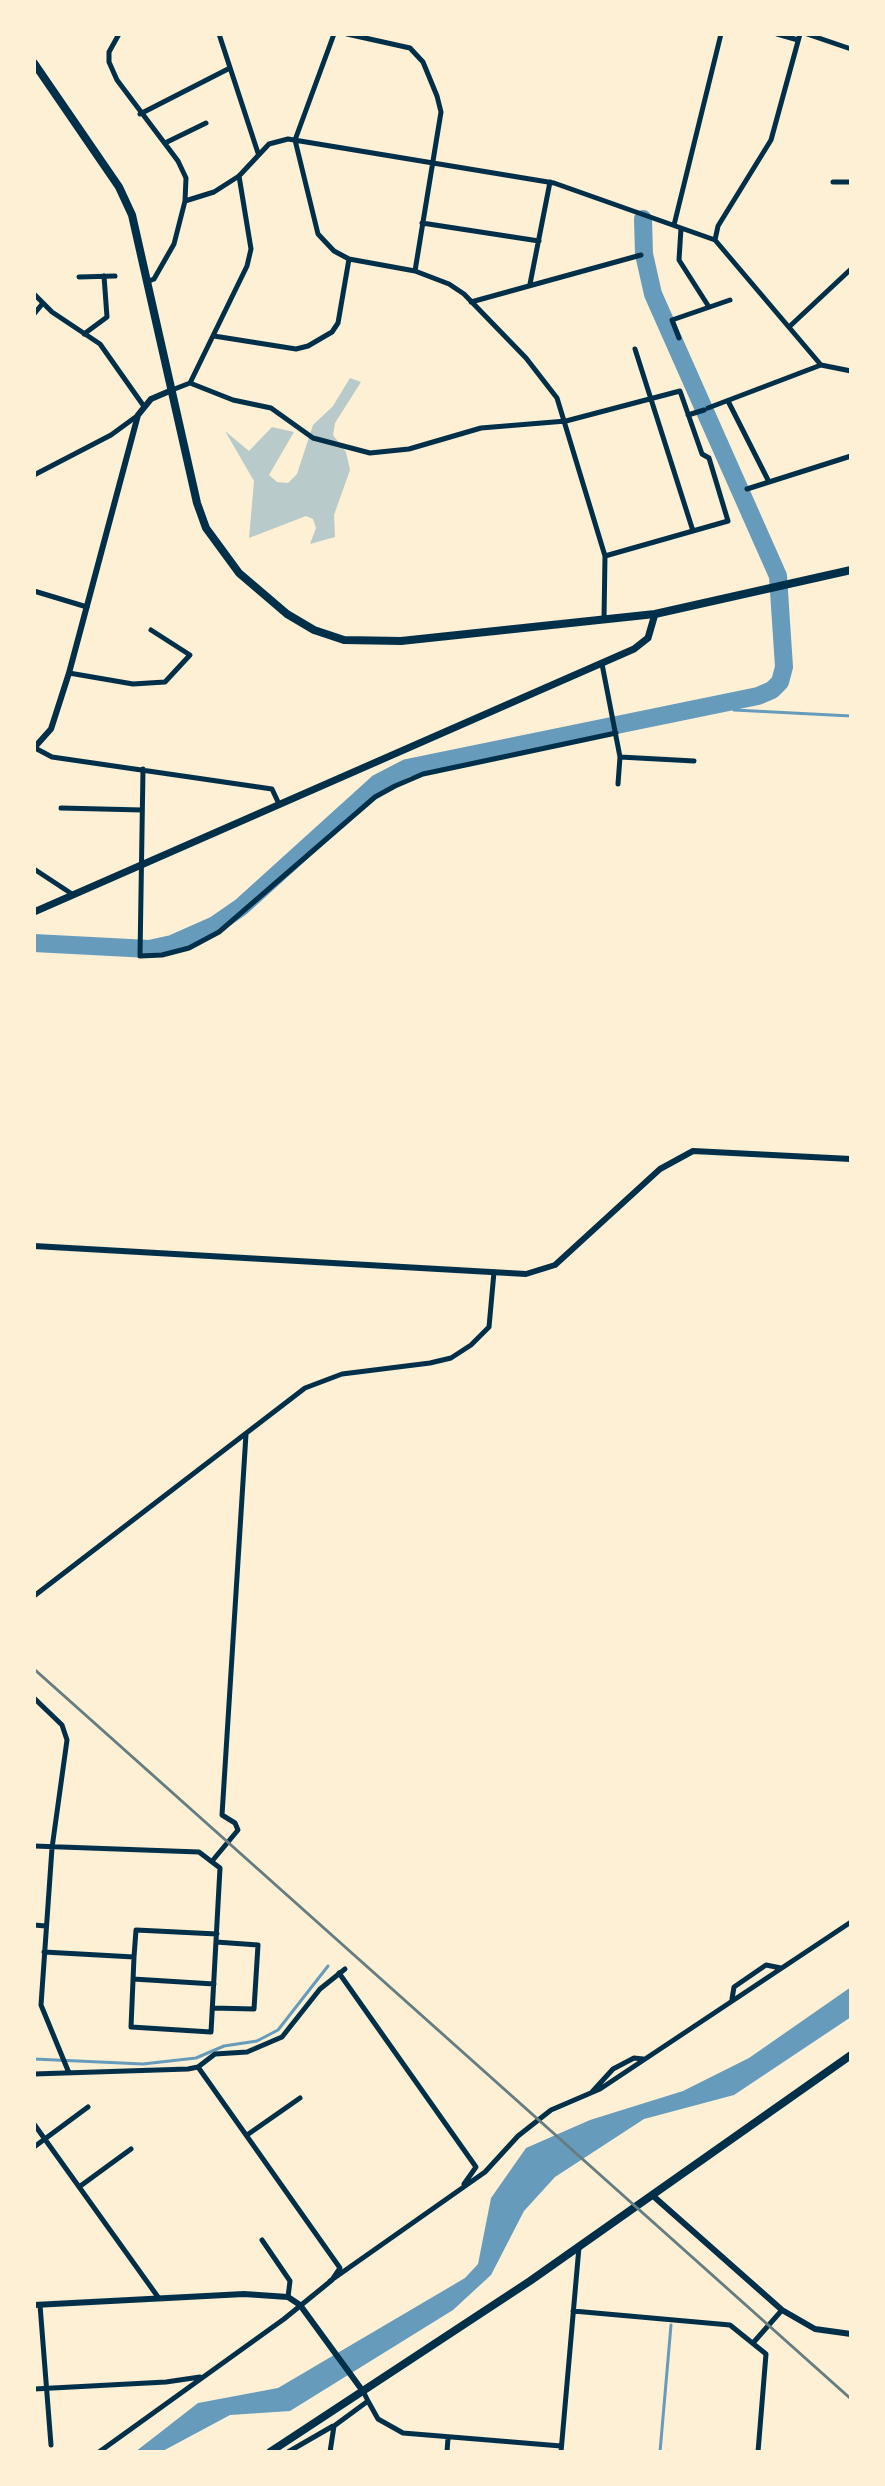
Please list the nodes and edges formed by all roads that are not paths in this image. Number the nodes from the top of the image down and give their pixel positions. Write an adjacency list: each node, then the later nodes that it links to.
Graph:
1 (119, 34): 13 (street)
2 (219, 34): 12 (street)
3 (334, 34): 15 (street)
4 (347, 34): 8 (street)
5 (721, 34): 25 (street)
6 (777, 34): 9 (street)
7 (807, 34): 10 (street)
8 (373, 37): 18 (street)
9 (799, 37): 27 (street)
10 (851, 49)
11 (34, 63): 36 (main road)
12 (228, 69): 13 (street); 17 (street)
13 (140, 114): 16 (street)
14 (206, 123): 16 (street)
15 (295, 140): 17 (street); 18 (street); 30 (street)
16 (165, 143): 23 (street)
17 (258, 153): 19 (street)
18 (433, 162): 20 (street); 24 (street)
19 (239, 176): 23 (street); 46 (street)
20 (550, 182): 25 (street); 28 (street)
21 (833, 182): 22 (street)
22 (851, 182)
23 (185, 201): 36 (street)
24 (422, 223): 28 (street); 32 (street)
25 (674, 225): 26 (street)
26 (681, 228): 27 (street); 42 (street)
27 (715, 240): 44 (street)
28 (539, 241): 37 (street)
29 (641, 255): 37 (street)
30 (349, 259): 32 (street); 46 (street)
31 (851, 269): 44 (street)
32 (415, 271): 40 (street)
33 (104, 276): 34 (street); 35 (street); 45 (street)
34 (115, 276)
35 (79, 277)
36 (149, 281): 52 (main road)
37 (530, 284): 40 (street)
38 (34, 294): 41 (street)
39 (730, 300): 42 (street)
40 (471, 302): 58 (street)
41 (43, 303): 43 (street); 45 (street)
42 (709, 307): 47 (street)
43 (34, 314)
44 (789, 327): 49 (street)
45 (84, 334): 55 (street)
46 (214, 336): 51 (street)
47 (679, 338)
48 (635, 349): 53 (street)
49 (821, 365): 50 (street); 54 (street)
50 (851, 371)
51 (190, 383): 52 (street); 58 (street)
52 (172, 390): 55 (street); 69 (main road)
53 (650, 399): 57 (street); 58 (street); 63 (street)
54 (728, 401): 57 (street); 61 (street)
55 (143, 405): 56 (street)
56 (138, 415): 60 (street); 67 (street)
57 (688, 415): 63 (street)
58 (566, 421): 64 (street)
59 (851, 456): 61 (street)
60 (34, 475)
61 (769, 482): 62 (street)
62 (747, 489)
63 (693, 531): 64 (street)
64 (605, 556): 69 (street)
65 (851, 570): 68 (main road)
66 (34, 591): 67 (street)
67 (87, 607): 72 (street)
68 (655, 614): 69 (main road); 71 (main road)
69 (604, 619)
70 (151, 630): 72 (street)
71 (602, 664): 73 (street); 79 (main road)
72 (69, 673): 74 (street)
73 (616, 733): 75 (street); 82 (street)
74 (35, 748): 77 (street)
75 (620, 757): 76 (street); 78 (street)
76 (694, 761)
77 (143, 769): 79 (street); 81 (street)
78 (618, 784)
79 (279, 804): 82 (main road)
80 (61, 808): 81 (street)
81 (142, 810): 82 (street)
82 (141, 863): 84 (main road)
83 (34, 869): 84 (street)
84 (73, 895): 85 (main road)
85 (34, 912)
86 (851, 1159): 88 (street)
87 (34, 1246): 88 (street)
88 (494, 1272): 89 (street)
89 (246, 1433): 90 (street); 94 (street)
90 (34, 1596)
91 (34, 1698): 93 (street)
92 (34, 1846): 93 (street)
93 (52, 1848): 94 (street); 97 (street)
94 (213, 1860): 98 (street)
95 (851, 1922): 102 (street)
96 (34, 1925): 97 (street)
97 (46, 1926): 100 (street)
98 (217, 1934): 99 (street); 101 (street)
99 (216, 1942): 106 (street); 108 (street)
100 (44, 1952): 101 (street); 111 (street)
101 (134, 1957): 105 (street)
102 (781, 1968): 107 (street); 107 (street)
103 (345, 1969): 104 (street)
104 (339, 1973): 110 (street); 121 (street)
105 (133, 1979): 106 (street); 108 (street)
106 (214, 1984): 108 (street)
107 (732, 1999): 121 (street)
108 (213, 2008)
109 (851, 2055): 122 (main road)
110 (198, 2067): 111 (street); 116 (street)
111 (69, 2073): 112 (street)
112 (34, 2074)
113 (300, 2098): 116 (street)
114 (88, 2107): 117 (street)
115 (34, 2124): 117 (street)
116 (247, 2135): 125 (street)
117 (45, 2139): 118 (street); 120 (street)
118 (34, 2147)
119 (131, 2149): 120 (street)
120 (79, 2187): 126 (street)
121 (458, 2192): 125 (street)
122 (652, 2195): 124 (main road); 130 (street)
123 (262, 2240): 127 (street)
124 (579, 2247): 131 (street); 137 (main road)
125 (330, 2281): 129 (street)
126 (158, 2297): 127 (street); 128 (street)
127 (288, 2297): 129 (street)
128 (37, 2305): 135 (street)
129 (302, 2308): 134 (street); 137 (street)
130 (782, 2310): 132 (street); 133 (street)
131 (573, 2311): 133 (street); 142 (street)
132 (851, 2334)
133 (753, 2343): 148 (street)
134 (205, 2376): 135 (street); 143 (street)
135 (46, 2388): 136 (street); 141 (street)
136 (34, 2389)
137 (362, 2390): 138 (street); 144 (main road)
138 (368, 2401): 139 (street); 140 (street)
139 (334, 2426): 145 (street); 146 (street)
140 (448, 2438): 142 (street); 147 (street)
141 (51, 2445)
142 (561, 2449)
143 (99, 2452)
144 (270, 2452)
145 (288, 2452)
146 (330, 2452)
147 (447, 2452)
148 (758, 2452)

